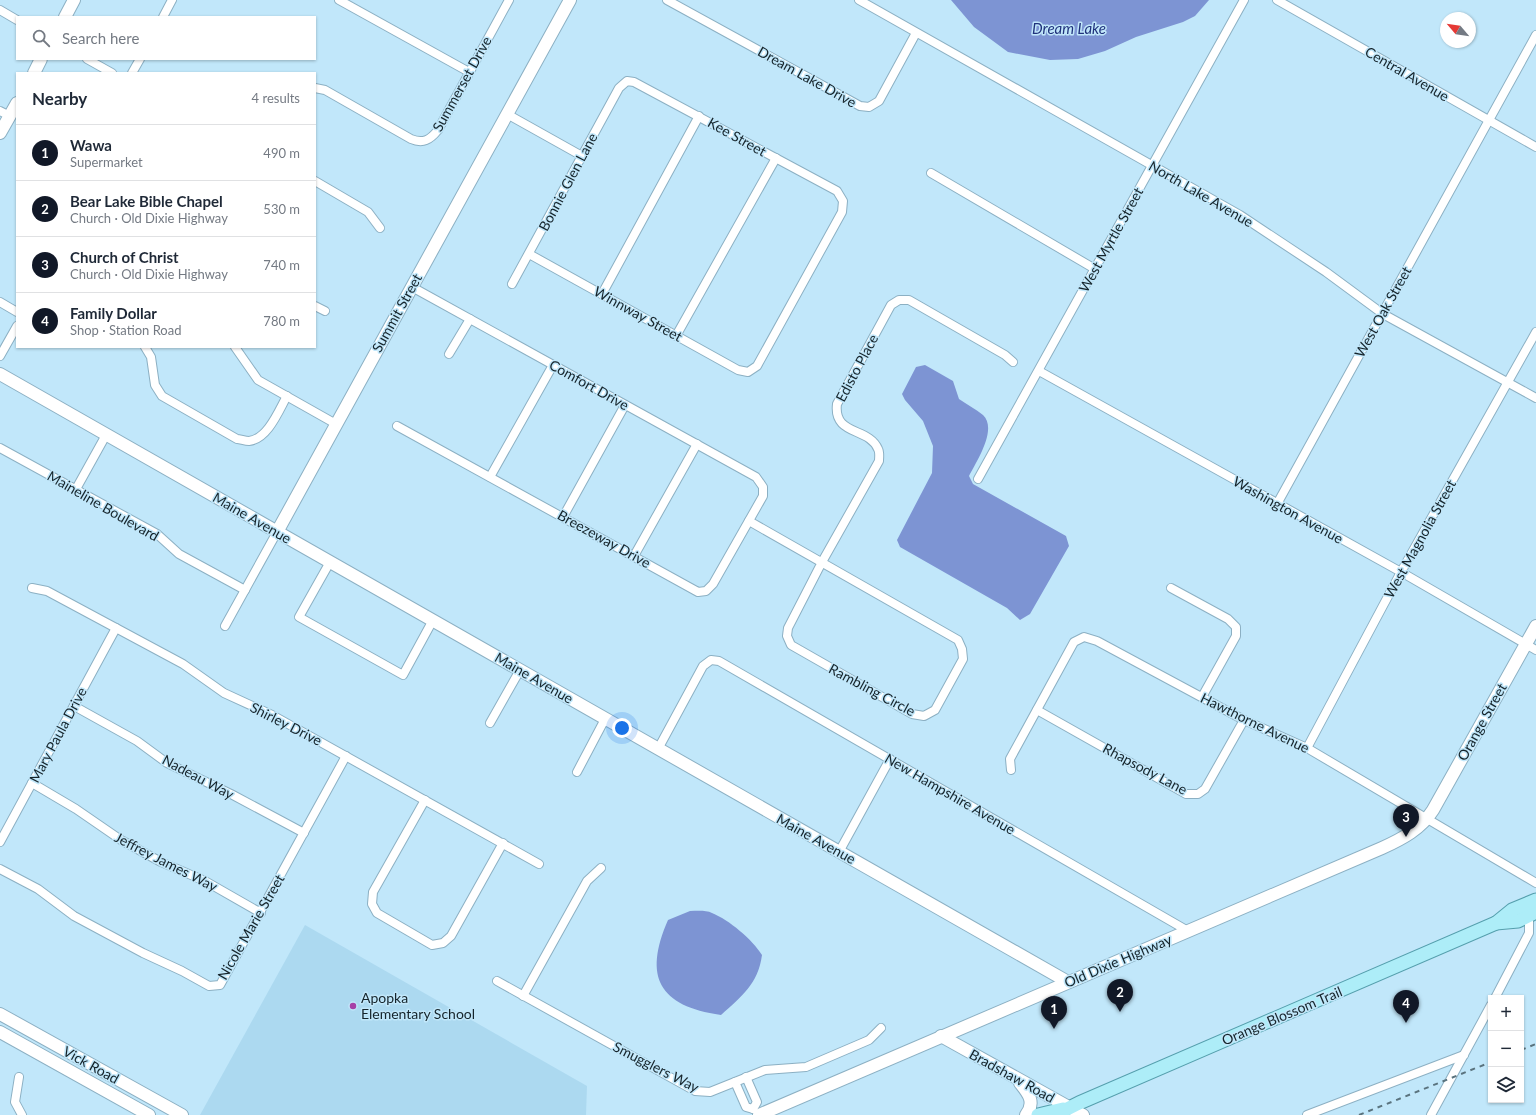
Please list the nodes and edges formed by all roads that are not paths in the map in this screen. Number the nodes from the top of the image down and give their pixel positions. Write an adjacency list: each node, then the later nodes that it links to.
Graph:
1 (74, 0): 11 (street)
2 (172, 0): 12 (street)
3 (339, 0): 22 (street)
4 (509, 0): 22 (street, Summerset Drive)
5 (570, 0): 27 (street, Summit Street)
6 (667, 0): 14 (street, Dream Lake Drive)
7 (859, 0): 14 (street, North Lake Avenue)
8 (1244, 0): 34 (street, West Myrtle Street)
9 (1277, 0): 29 (street, Central Avenue)
10 (0, 10): 13 (street)
11 (66, 16)
12 (164, 16)
13 (16, 19)
14 (916, 33): 34 (street, North Lake Avenue)
15 (1536, 35): 29 (street, West Oak Street)
16 (40, 60): 19 (street)
17 (89, 60): 20 (street)
18 (139, 60): 21 (street)
19 (34, 72)
20 (110, 72)
21 (133, 72)
22 (469, 72): 24 (street, Summerset Drive)
23 (627, 81): 28 (street, Kee Street); 32 (street, Bonnie Glen Lane)
24 (316, 88)
25 (16, 104): 26 (street)
26 (5, 113): 30 (street)
27 (508, 114): 32 (street); 41 (street, Summit Street)
28 (699, 116): 33 (street, Kee Street); 42 (street)
29 (1489, 121): 31 (street, Central Avenue); 47 (street, West Oak Street)
30 (0, 133)
31 (1536, 147)
32 (582, 156): 38 (street, Bonnie Glen Lane)
33 (776, 158): 51 (street); 59 (street, Kee Street)
34 (1151, 166): 39 (street, West Myrtle Street); 47 (street, North Lake Avenue)
35 (931, 173): 39 (street)
36 (316, 182): 37 (street)
37 (380, 228)
38 (529, 254): 40 (street, Bonnie Glen Lane); 42 (street, Winnway Street)
39 (1095, 269): 58 (street, West Myrtle Street)
40 (512, 284)
41 (412, 287): 48 (street, Comfort Drive); 65 (street, Summit Street)
42 (602, 294): 51 (street, Winnway Street)
43 (0, 302): 45 (street)
44 (316, 306): 46 (street)
45 (16, 311)
46 (325, 311)
47 (1383, 314): 61 (street, North Lake Avenue); 74 (street, West Oak Street)
48 (470, 320): 54 (street); 57 (street, Comfort Drive)
49 (16, 328): 55 (street)
50 (1536, 332): 61 (street, West Magnolia Street)
51 (676, 336): 59 (street, Winnway Street)
52 (146, 348): 62 (street)
53 (236, 348): 62 (street)
54 (449, 354)
55 (0, 356)
56 (1013, 362): 80 (street, Edisto Place)
57 (552, 365): 64 (street, Comfort Drive); 70 (street)
58 (1039, 370): 71 (street, West Myrtle Street); 74 (street, Washington Avenue)
59 (748, 372)
60 (0, 374): 67 (street, Maine Avenue)
61 (1508, 382): 63 (street, North Lake Avenue); 81 (street, West Magnolia Street)
62 (287, 396): 65 (street)
63 (1536, 398)
64 (625, 405): 68 (street, Comfort Drive); 75 (street)
65 (336, 424): 77 (street, Summit Street)
66 (397, 426): 70 (street, Breezeway Drive)
67 (106, 435): 73 (street); 77 (street, Maine Avenue)
68 (697, 444): 72 (street, Comfort Drive); 78 (street)
69 (0, 449): 73 (street, Maineline Boulevard)
70 (490, 477): 75 (street, Breezeway Drive)
71 (978, 479)
72 (763, 487): 76 (street, Breezeway Drive)
73 (76, 489): 84 (street, Maineline Boulevard)
74 (1277, 504): 81 (street, Washington Avenue)
75 (563, 516): 78 (street, Breezeway Drive)
76 (749, 521): 78 (street, Breezeway Drive); 80 (street, Rambling Circle)
77 (277, 532): 79 (street, Maine Avenue); 84 (street, Summit Street)
78 (634, 556)
79 (330, 562): 85 (street, Maine Avenue); 85 (street)
80 (822, 562): 80 (street, Rambling Circle)
81 (1401, 572): 89 (street, Washington Avenue); 97 (street, West Magnolia Street)
82 (32, 588): 88 (street, Shirley Drive)
83 (1171, 588): 91 (street)
84 (245, 590): 86 (street, Summit Street)
85 (433, 620): 90 (street, Maine Avenue)
86 (225, 626)
87 (1536, 626): 89 (street, Orange Street)
88 (116, 628): 92 (street, Mary Paula Drive); 99 (street, Shirley Drive)
89 (1531, 647): 105 (street, Orange Street)
90 (520, 670): 94 (street, Maine Avenue); 96 (street)
91 (1202, 697): 93 (street, Hawthorne Avenue); 95 (street, Hawthorne Avenue)
92 (74, 706): 103 (street, Mary Paula Drive); 106 (street, Nadeau Way)
93 (1037, 710): 95 (street, Rhapsody Lane); 101 (street, Hawthorne Avenue)
94 (605, 719): 98 (street, Maine Avenue); 102 (street)
95 (1244, 720): 97 (street, Hawthorne Avenue)
96 (490, 723)
97 (1307, 748): 105 (street, Hawthorne Avenue)
98 (658, 749): 100 (street, New Hampshire Avenue); 109 (street, Maine Avenue)
99 (346, 756): 104 (street, Shirley Drive); 106 (street, Nicole Marie Street)
100 (890, 759): 109 (street); 118 (street, New Hampshire Avenue)
101 (1012, 770)
102 (576, 772)
103 (32, 783): 107 (street, Mary Paula Drive); 115 (street, Jeffrey James Way)
104 (425, 800): 108 (street, Shirley Drive); 108 (street)
105 (1428, 818): 113 (street, Hawthorne Avenue); 118 (street, Old Dixie Highway)
106 (304, 833): 115 (street, Nicole Marie Street)
107 (0, 842)
108 (503, 843): 110 (street, Shirley Drive)
109 (839, 852): 120 (street, Maine Avenue)
110 (539, 864)
111 (601, 868): 122 (street)
112 (0, 869): 115 (street, Nicole Marie Street)
113 (1536, 883)
114 (1536, 900): 117 (main road, Orange Blossom Trail)
115 (261, 913)
116 (1533, 914): 117 (main road, Orange Blossom Trail); 121 (street)
117 (1496, 923): 135 (main road, Orange Blossom Trail)
118 (1188, 931): 120 (street, Old Dixie Highway)
119 (497, 981): 122 (street, Smugglers Way)
120 (1068, 982): 127 (street, Old Dixie Highway)
121 (1497, 995)
122 (523, 996): 132 (street, Smugglers Way)
123 (1488, 1011): 128 (street)
124 (0, 1014): 139 (street, Vick Road)
125 (881, 1028): 130 (street, Smugglers Way)
126 (0, 1032): 138 (street, Vick Road)
127 (942, 1036): 131 (street, Bradshaw Road); 136 (street, Old Dixie Highway)
128 (1464, 1055): 144 (street); 145 (street)
129 (19, 1077): 137 (street)
130 (746, 1077): 132 (street, Smugglers Way); 133 (street)
131 (1018, 1080): 135 (street, Bradshaw Road); 140 (street)
132 (735, 1082): 134 (street)
133 (753, 1092): 134 (street); 136 (street)
134 (742, 1098): 136 (street)
135 (1068, 1108): 141 (main road, Orange Blossom Trail); 142 (main road, Orange Blossom Trail); 143 (street, Bradshaw Road)
136 (756, 1113)
137 (22, 1115)
138 (149, 1115)
139 (182, 1115)
140 (1026, 1115)
141 (1038, 1115)
142 (1055, 1115)
143 (1082, 1115)
144 (1307, 1115)
145 (1431, 1115)

